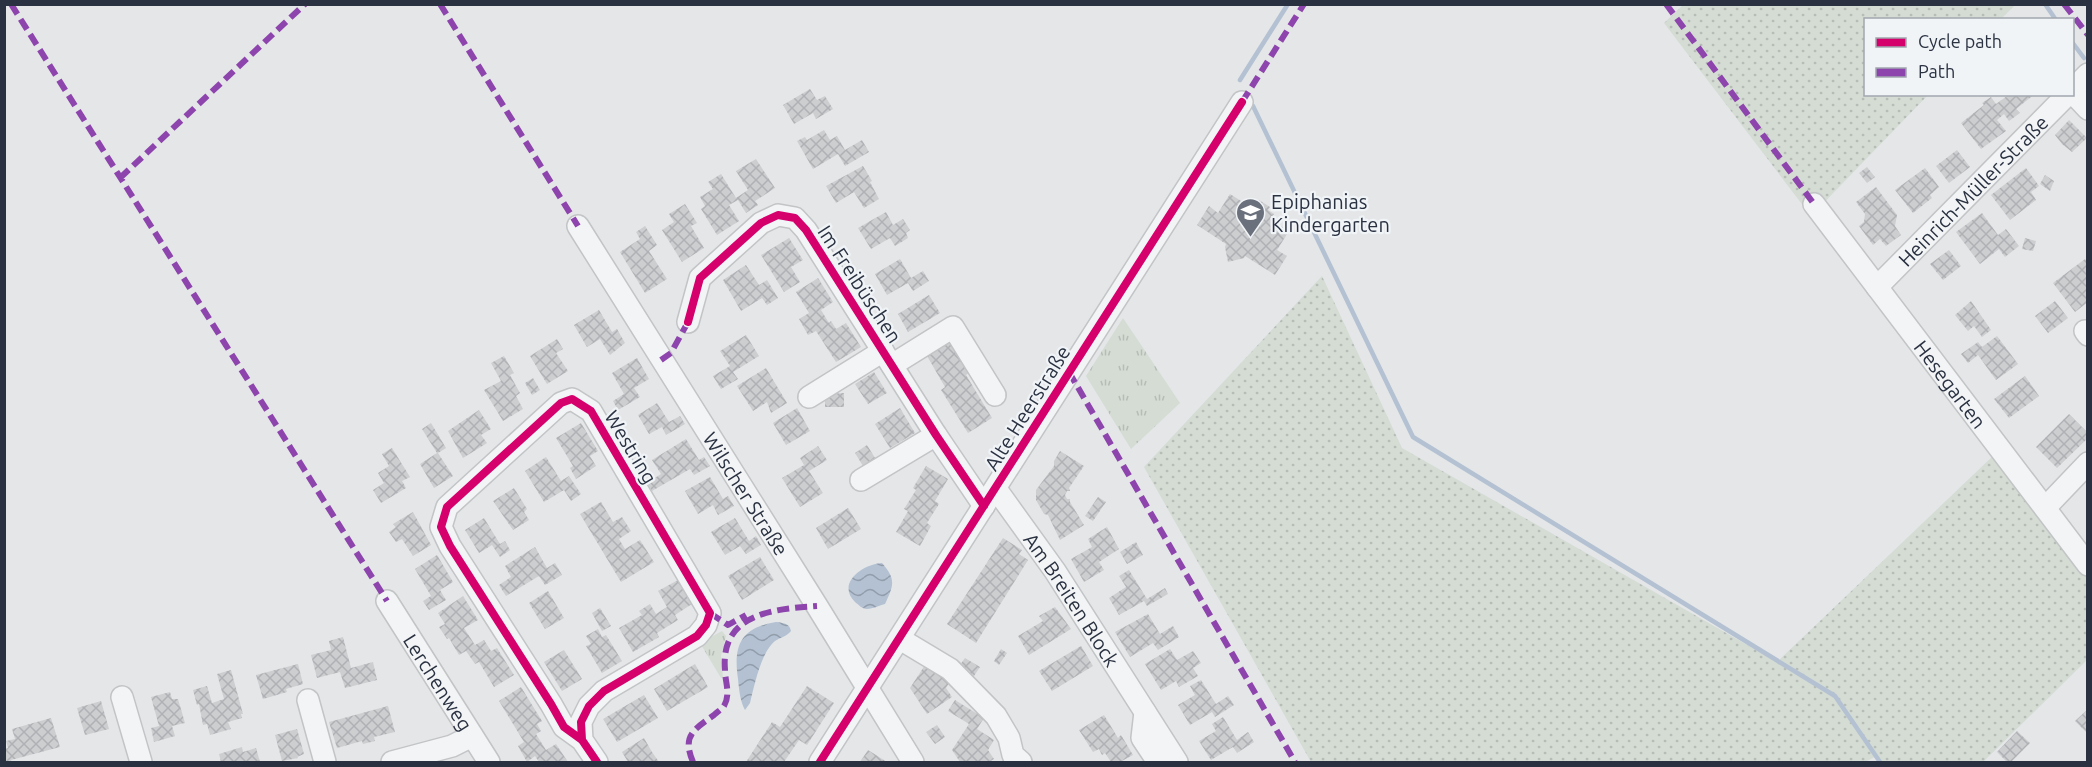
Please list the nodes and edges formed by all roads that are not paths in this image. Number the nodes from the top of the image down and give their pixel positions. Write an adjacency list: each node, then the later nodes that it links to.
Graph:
1 (2088, 74): 2 (street)
2 (2074, 90)
3 (2074, 92): 6 (street)
4 (2066, 96): 9 (street, Heinrich-Müller-Straße)
5 (1242, 102): 17 (street, Alte Heerstraße)
6 (2088, 109)
7 (1814, 204): 9 (street, Hesegarten)
8 (578, 226): 22 (street, Wilscher Straße)
9 (1877, 286): 18 (street, Hesegarten)
10 (688, 322): 11 (street, Im Freibüschen)
11 (888, 358): 12 (street); 13 (street, Im Freibüschen); 14 (street, Im Freibüschen)
12 (995, 395)
13 (809, 397)
14 (936, 435): 16 (street); 17 (street, Im Freibüschen)
15 (2088, 464): 18 (street)
16 (861, 480)
17 (990, 497): 21 (street, Alte Heerstraße); 27 (street, Am Breiten Block)
18 (2045, 508): 19 (street, Hesegarten)
19 (2088, 565)
20 (387, 601): 28 (street, Lerchenweg)
21 (900, 639): 22 (street, Alte Heerstraße); 37 (street)
22 (867, 689): 35 (street, Alte Heerstraße); 36 (street, Wilscher Straße)
23 (122, 697): 30 (street)
24 (308, 700): 31 (street)
25 (551, 704): 26 (street); 26 (street, Westring); 29 (street, Westring)
26 (589, 706): 29 (street)
27 (1145, 712): 38 (street); 39 (street, Am Breiten Block)
28 (472, 736): 32 (street); 33 (street, Lerchenweg)
29 (582, 740): 34 (street, Westring)
30 (141, 762)
31 (325, 762)
32 (392, 762)
33 (489, 762)
34 (597, 762)
35 (820, 762)
36 (914, 762)
37 (1021, 762)
38 (1158, 762)
39 (1177, 762)

